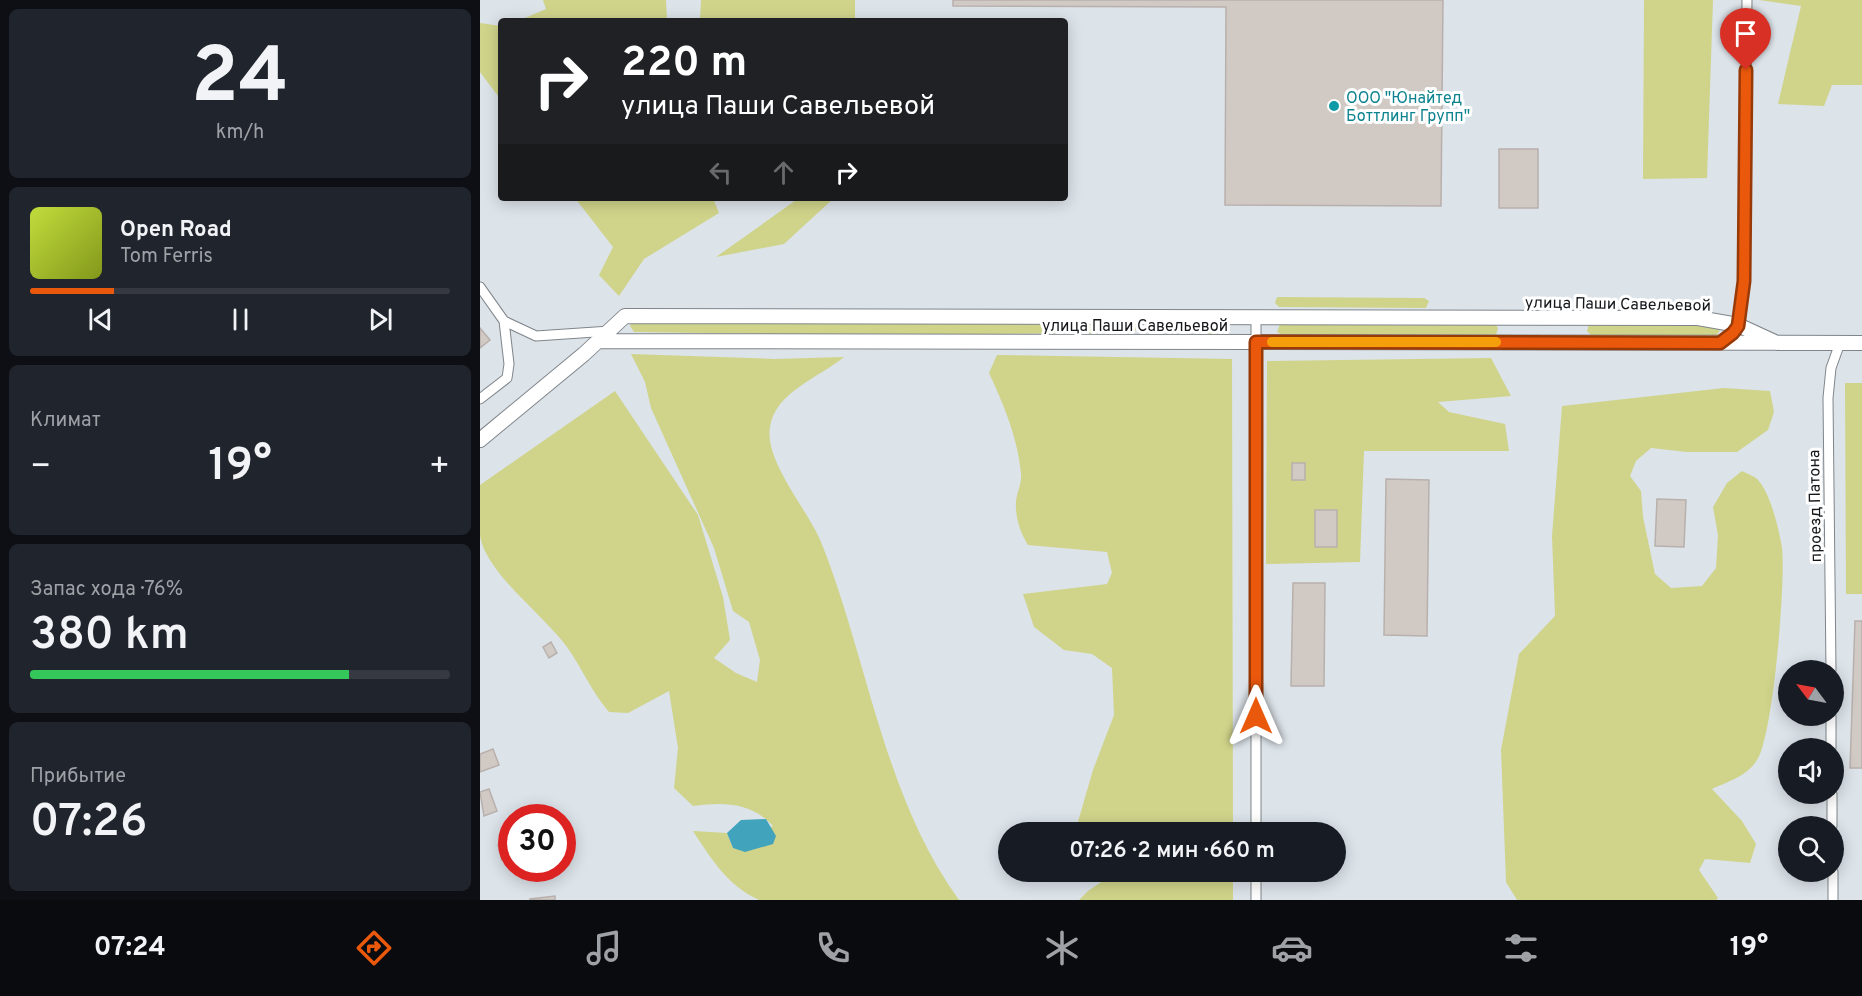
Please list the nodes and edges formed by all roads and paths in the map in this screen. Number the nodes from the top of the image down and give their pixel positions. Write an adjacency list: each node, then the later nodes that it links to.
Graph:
1 (1747, 0): 5 (street)
2 (480, 287): 4 (street)
3 (1256, 317): 5 (street, улица Паши Савельевой); 6 (street, улица Паши Савельевой); 7 (street)
4 (504, 321): 6 (street); 13 (street)
5 (1738, 326): 8 (street); 9 (street); 10 (street, улица Паши Савельевой)
6 (605, 336): 7 (street, улица Паши Савельевой); 14 (street)
7 (1256, 342): 8 (street, улица Паши Савельевой); 16 (street)
8 (1720, 343): 9 (street, улица Паши Савельевой)
9 (1749, 343): 10 (street, улица Паши Савельевой)
10 (1777, 343): 11 (street, улица Паши Савельевой)
11 (1840, 343): 12 (street, улица Паши Савельевой); 15 (street, проезд Патона)
12 (1862, 343)
13 (480, 399)
14 (480, 440)
15 (1830, 660)
16 (1256, 822)
17 (1256, 882): 19 (street)
18 (1833, 882): 20 (street)
19 (1256, 900)
20 (1833, 900)

